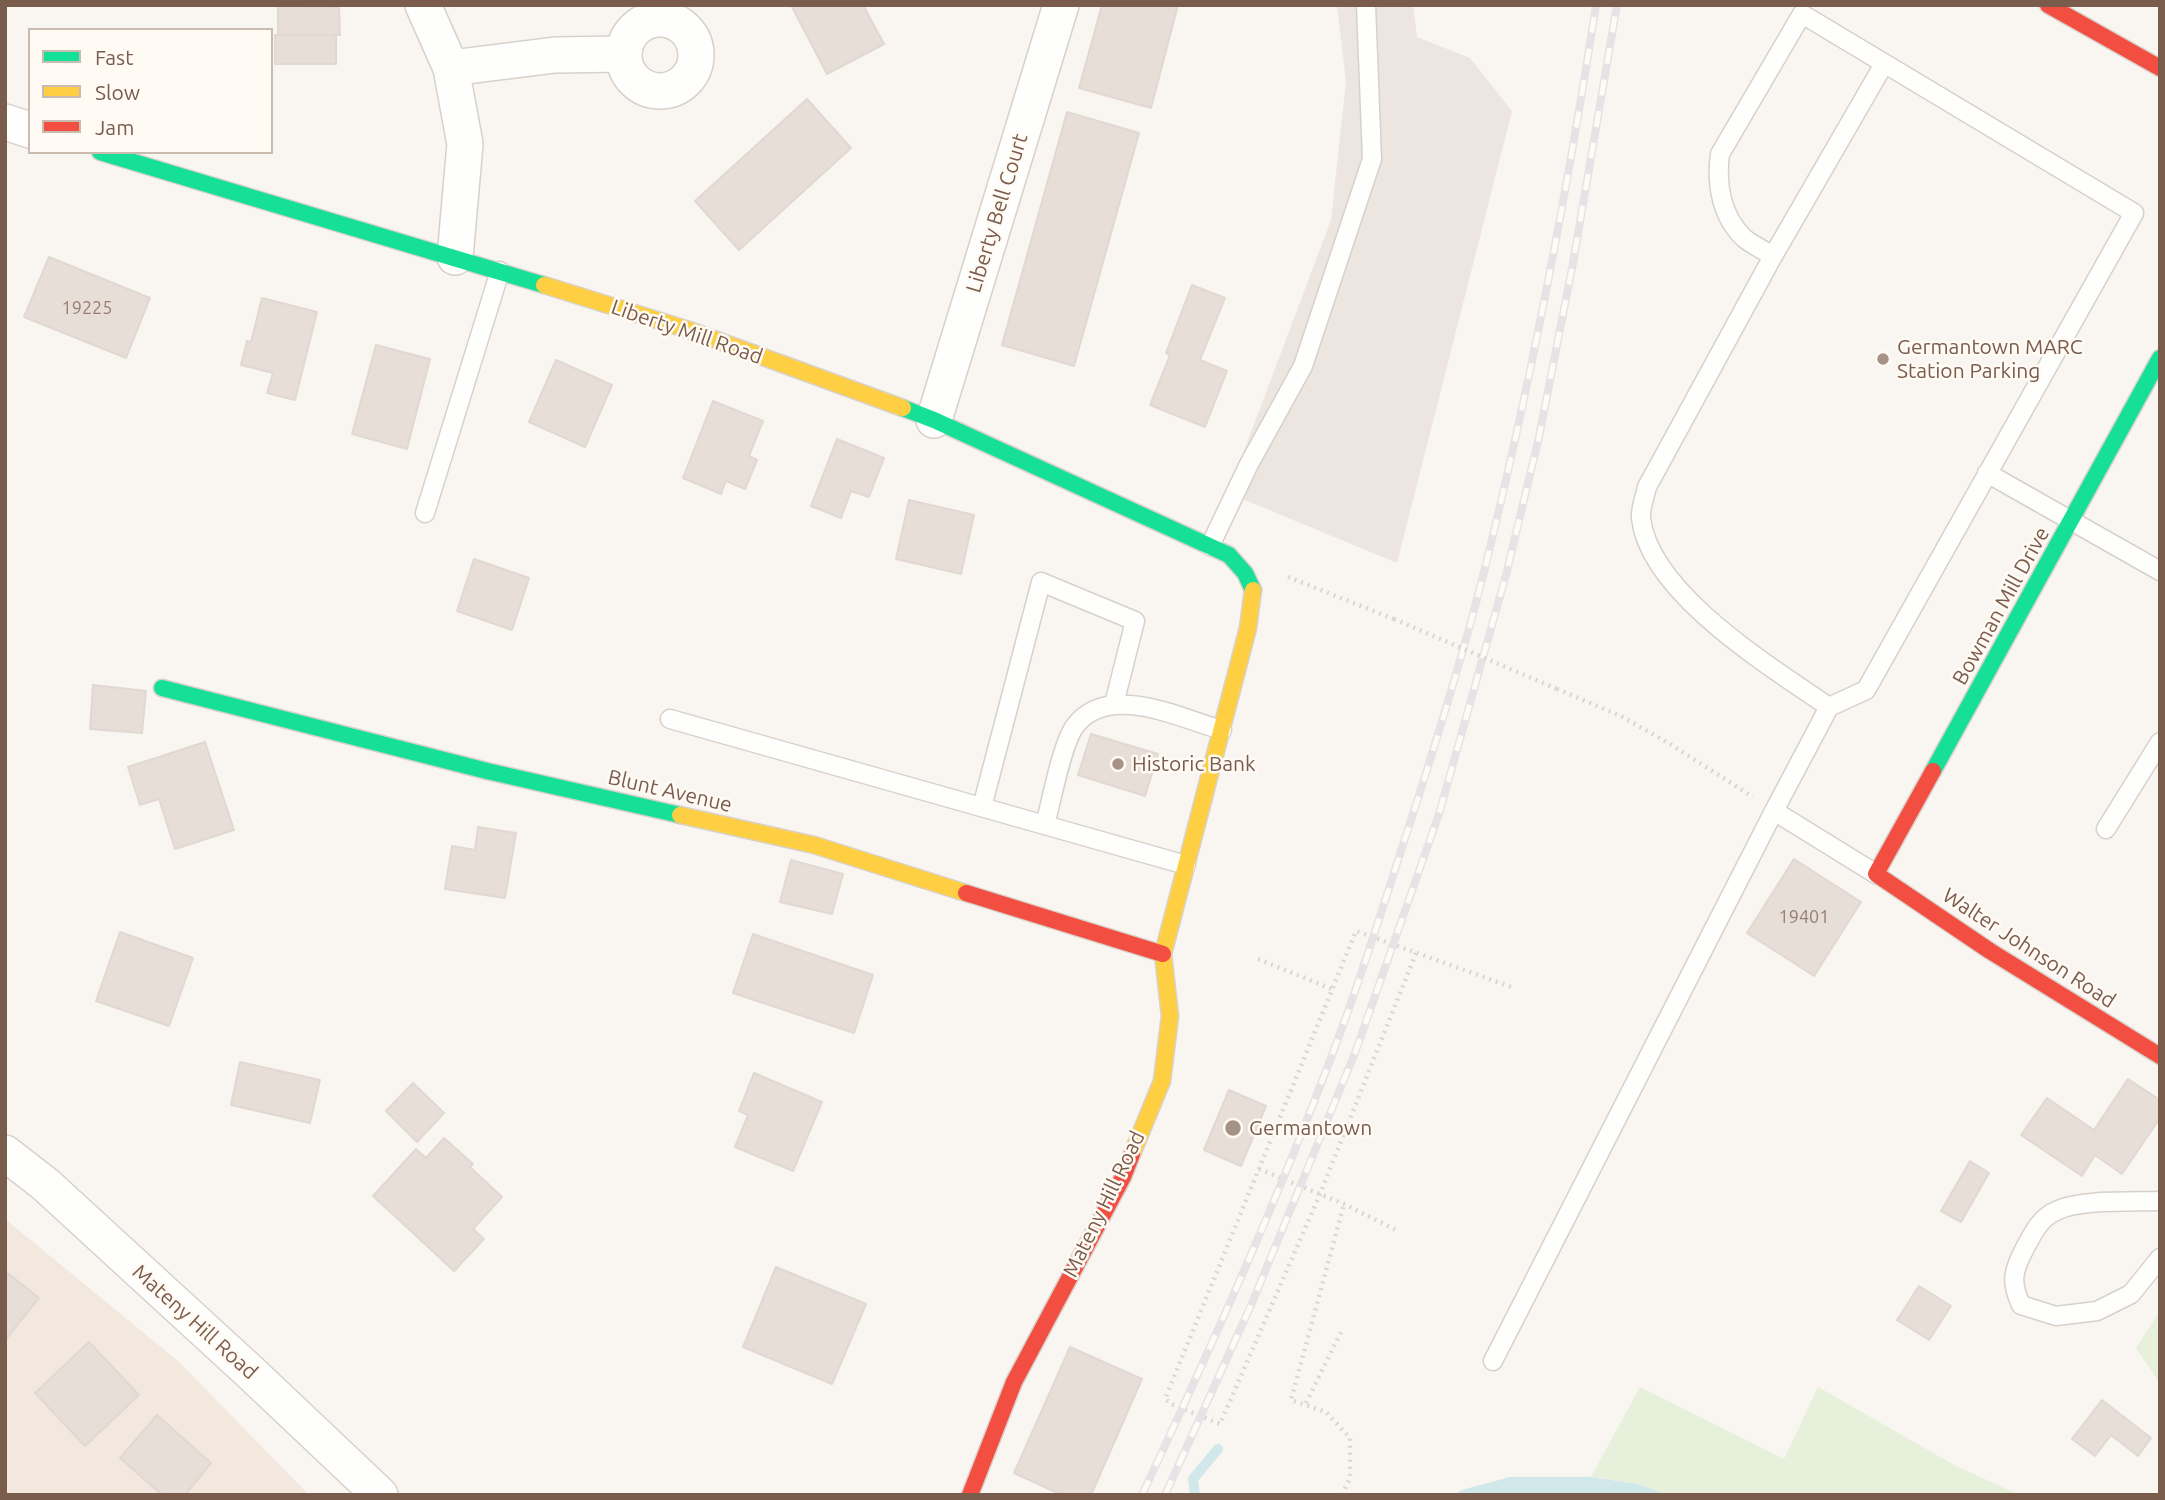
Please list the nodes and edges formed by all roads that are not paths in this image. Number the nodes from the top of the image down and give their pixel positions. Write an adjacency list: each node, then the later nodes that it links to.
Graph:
1 (423, 5): 7 (street)
2 (1061, 5): 16 (street, Liberty Bell Court)
3 (1366, 5): 20 (lane)
4 (2048, 5): 8 (street)
5 (623, 54): 7 (street)
6 (1884, 64): 12 (lane); 12 (lane); 17 (lane)
7 (451, 68): 13 (street)
8 (2160, 68)
9 (5, 122): 10 (street)
10 (28, 129)
11 (107, 154): 13 (street, Liberty Mill Road)
12 (1773, 256): 25 (lane)
13 (455, 257): 14 (street, Liberty Mill Road)
14 (500, 271): 16 (street, Liberty Mill Road); 18 (lane)
15 (2160, 358): 19 (street, Bowman Mill Drive)
16 (934, 420): 20 (street, Liberty Mill Road)
17 (1987, 473): 19 (lane); 25 (lane)
18 (425, 513)
19 (2072, 521): 21 (lane); 34 (street, Bowman Mill Drive)
20 (1210, 547): 22 (street, Liberty Mill Road)
21 (2160, 571)
22 (1248, 574): 27 (street, Mateny Hill Road)
23 (162, 688): 35 (street, Blunt Avenue)
24 (1114, 704): 27 (lane); 29 (lane); 31 (lane)
25 (1829, 707): 30 (lane)
26 (670, 719): 29 (lane)
27 (1222, 730): 33 (street, Mateny Hill Road)
28 (2160, 742): 32 (lane)
29 (982, 807): 31 (lane)
30 (1774, 811): 34 (lane); 40 (lane)
31 (1045, 825): 33 (lane)
32 (2106, 829)
33 (1186, 865): 35 (street, Mateny Hill Road)
34 (1876, 874): 36 (street, Walter Johnson Road)
35 (1163, 954): 42 (street, Mateny Hill Road)
36 (2160, 1056)
37 (5, 1153): 41 (street, Mateny Hill Road)
38 (2160, 1201): 39 (lane)
39 (2160, 1258)
40 (1493, 1361)
41 (380, 1495)
42 (970, 1495)

